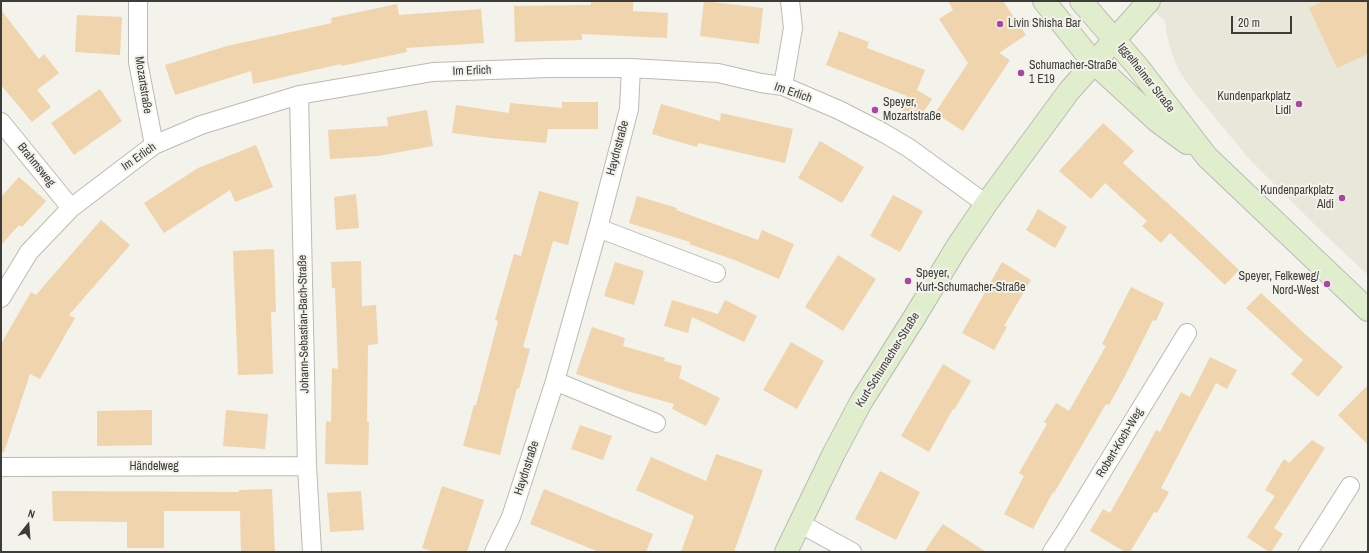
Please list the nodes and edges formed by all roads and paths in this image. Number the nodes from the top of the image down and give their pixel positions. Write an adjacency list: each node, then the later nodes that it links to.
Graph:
1 (138, 1): 12 (street, Mozartstraße)
2 (790, 1): 9 (street)
3 (1044, 1): 7 (main road, Iggelheimer Straße)
4 (1081, 1): 6 (main road, Iggelheimer Straße)
5 (1149, 1): 6 (main road, Kurt-Schumacher-Straße)
6 (1115, 39): 7 (main road, Kurt-Schumacher-Straße); 13 (main road, Iggelheimer Straße)
7 (1093, 62): 13 (main road, Iggelheimer Straße); 14 (main road, Kurt-Schumacher-Straße)
8 (631, 68): 9 (street, Im Erlich); 10 (street, Im Erlich); 16 (street, Haydnstraße)
9 (783, 86): 14 (street, Im Erlich)
10 (299, 95): 12 (street, Im Erlich); 23 (street, Johann-Sebastian-Bach-Straße)
11 (1, 122): 15 (street, Brahmsweg)
12 (154, 144): 15 (street, Im Erlich)
13 (1207, 157): 19 (main road, Iggelheimer Straße)
14 (986, 204): 26 (main road, Kurt-Schumacher-Straße)
15 (71, 208): 18 (street, Im Erlich)
16 (598, 228): 17 (street); 21 (street, Haydnstraße)
17 (716, 273)
18 (1, 298)
19 (1368, 310)
20 (1187, 333): 31 (street, Robert-Koch-Weg)
21 (555, 381): 22 (street); 28 (street, Haydnstraße)
22 (656, 423)
23 (307, 466): 24 (street, Händelweg); 27 (street, Johann-Sebastian-Bach-Straße)
24 (1, 467)
25 (1350, 486): 32 (street)
26 (800, 523): 29 (main road, Kurt-Schumacher-Straße); 30 (street)
27 (312, 552)
28 (494, 552)
29 (786, 552)
30 (852, 552)
31 (1052, 552)
32 (1308, 552)

